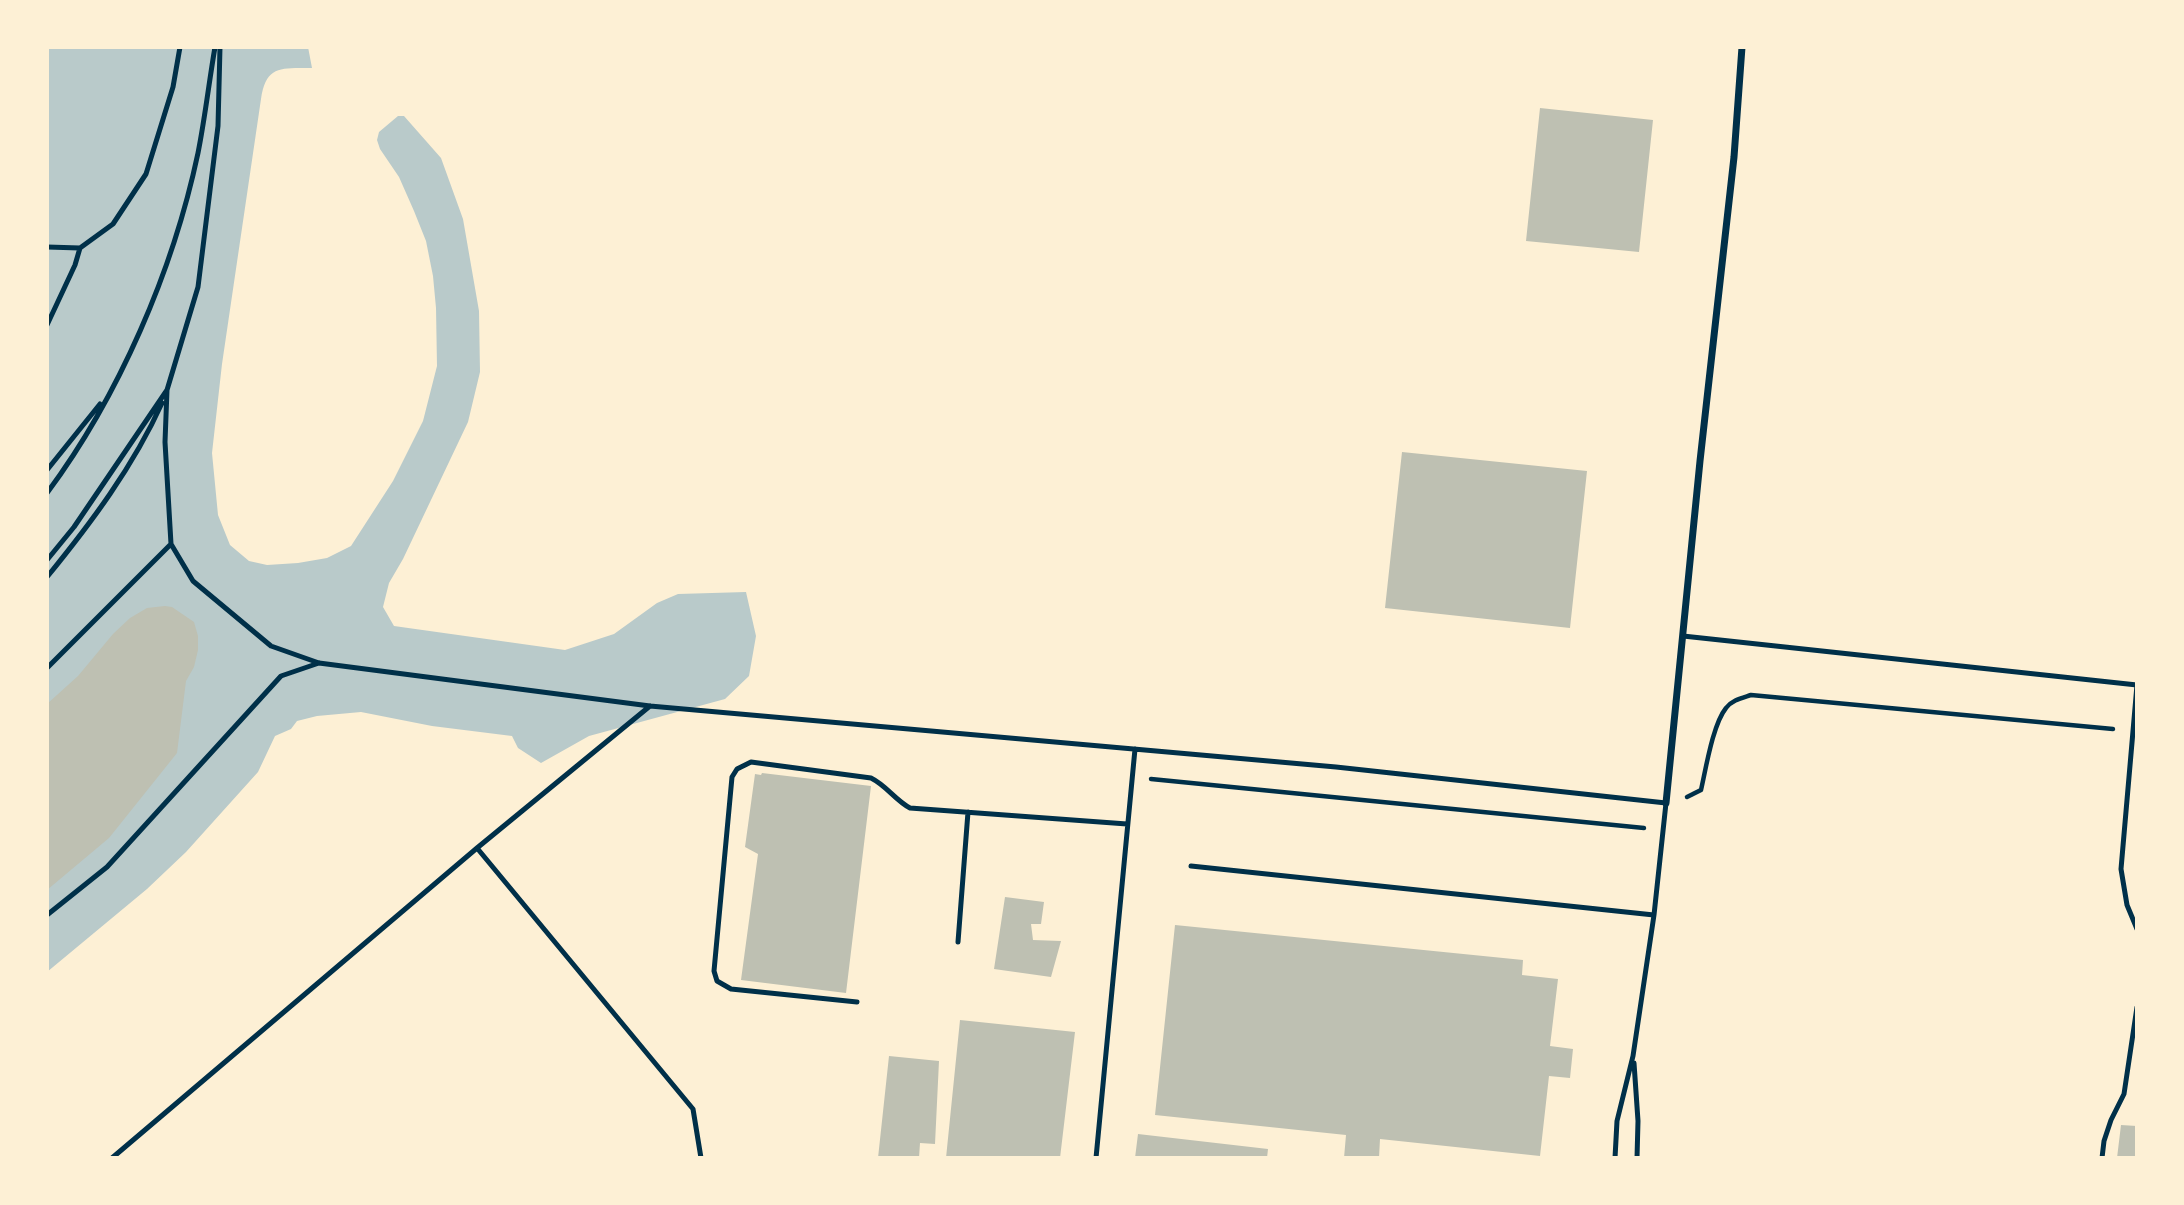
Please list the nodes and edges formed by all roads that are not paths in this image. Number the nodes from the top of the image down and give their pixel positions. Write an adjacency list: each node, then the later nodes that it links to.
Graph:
1 (180, 47): 5 (lane)
2 (218, 47): 7 (lane); 8 (lane)
3 (1742, 47): 14 (street)
4 (47, 247): 5 (lane)
5 (80, 248): 6 (lane)
6 (47, 325)
7 (111, 390): 9 (lane); 10 (lane)
8 (167, 390): 11 (lane); 12 (lane); 13 (lane)
9 (47, 470)
10 (47, 493)
11 (171, 544): 15 (lane); 16 (lane)
12 (47, 560)
13 (47, 577)
14 (1683, 636): 17 (lane); 20 (street)
15 (319, 663): 18 (lane); 25 (lane)
16 (47, 668)
17 (2137, 685): 27 (lane)
18 (650, 706): 19 (lane); 23 (lane)
19 (1135, 749): 20 (lane); 22 (lane)
20 (1665, 803): 26 (lane)
21 (968, 812): 22 (lane); 28 (lane); 29 (lane)
22 (1127, 824): 35 (lane)
23 (477, 848): 33 (lane); 34 (lane)
24 (1191, 866): 26 (lane)
25 (47, 915)
26 (1654, 915): 32 (lane)
27 (2137, 929)
28 (958, 942)
29 (857, 1002)
30 (2137, 1007): 31 (lane)
31 (2136, 1022): 38 (lane)
32 (1633, 1056): 36 (lane); 37 (lane)
33 (112, 1158)
34 (701, 1158)
35 (1096, 1158)
36 (1615, 1158)
37 (1637, 1158)
38 (2102, 1158)

